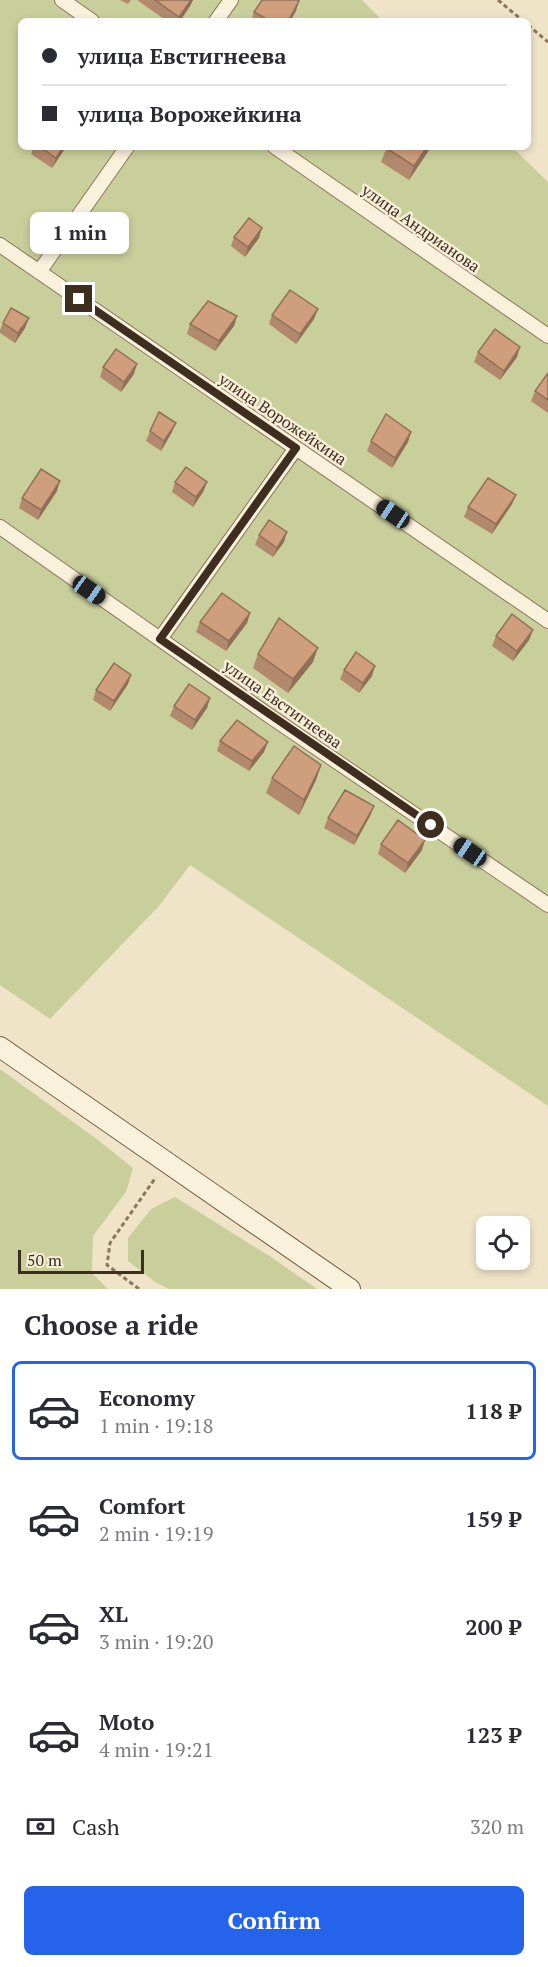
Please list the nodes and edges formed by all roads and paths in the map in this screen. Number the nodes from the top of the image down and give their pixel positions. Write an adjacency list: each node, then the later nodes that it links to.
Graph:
1 (62, 0): 4 (street)
2 (231, 0): 5 (street)
3 (498, 0): 6 (path)
4 (88, 18)
5 (218, 18)
6 (519, 18)
7 (531, 28): 8 (path)
8 (548, 42)
9 (125, 150): 12 (street)
10 (279, 150): 13 (street, улица Андрианова)
11 (0, 245): 12 (street, улица Ворожейкина)
12 (39, 272): 14 (street, улица Ворожейкина)
13 (548, 336)
14 (296, 448): 16 (street, улица Ворожейкина); 17 (street)
15 (0, 527): 17 (street, улица Евстигнеева)
16 (548, 621)
17 (160, 639): 18 (street, улица Евстигнеева)
18 (548, 905)
19 (0, 1047): 20 (main road)
20 (167, 1162): 21 (path); 22 (main road)
21 (139, 1289)
22 (350, 1289)

